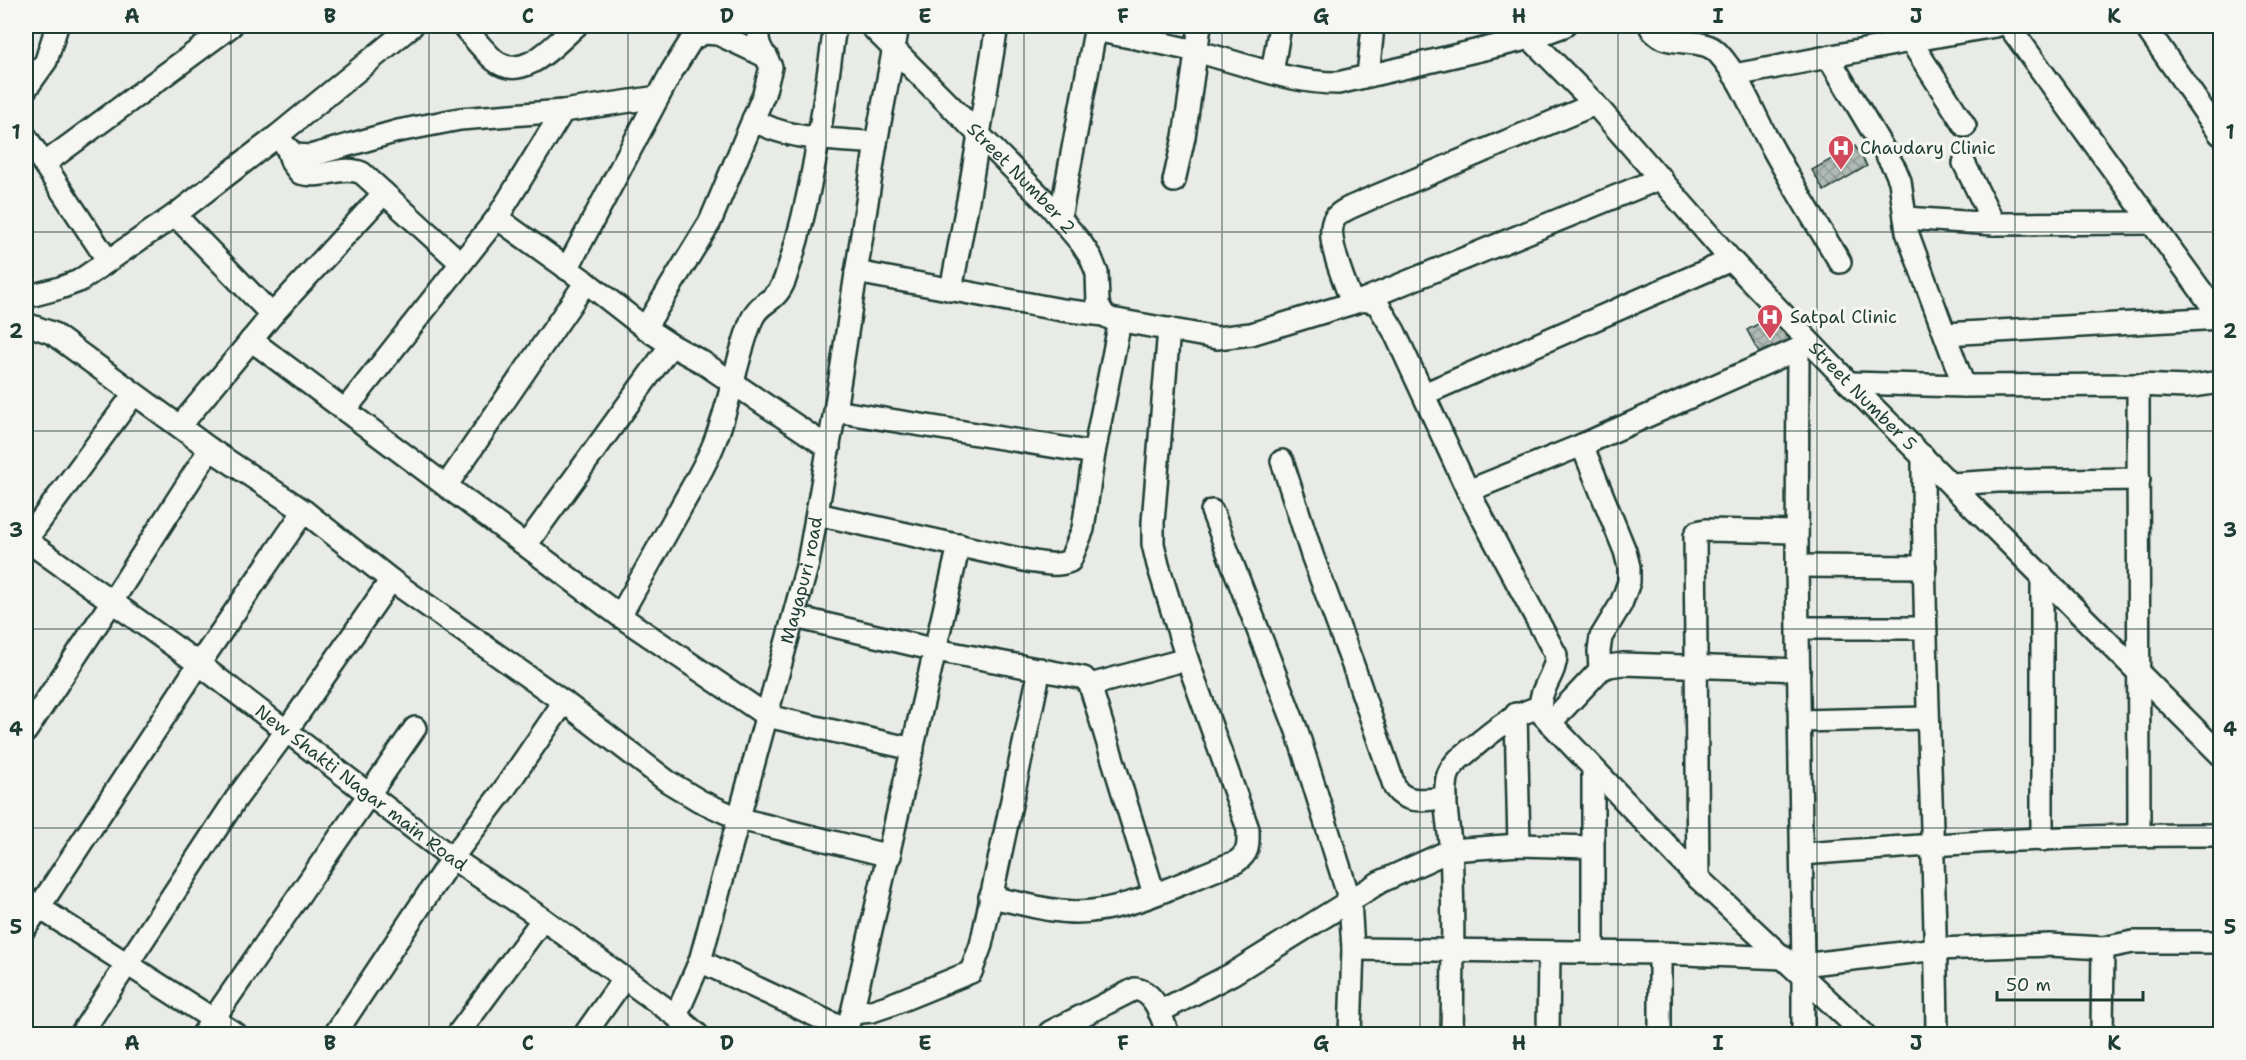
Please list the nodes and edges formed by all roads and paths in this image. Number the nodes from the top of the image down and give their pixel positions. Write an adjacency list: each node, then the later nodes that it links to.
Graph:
1 (231, 26): 42 (street)
2 (412, 26): 39 (street)
3 (463, 26): 4 (street)
4 (576, 26)
5 (759, 26): 24 (street)
6 (835, 26): 38 (street)
7 (871, 26): 22 (street, Street Number 2)
8 (898, 26): 22 (street, Mayapuri road)
9 (997, 26): 36 (street)
10 (1200, 26): 23 (street)
11 (1280, 26): 26 (street)
12 (1373, 26): 28 (street)
13 (1564, 26): 20 (street)
14 (1650, 26): 27 (street)
15 (1996, 26): 21 (street)
16 (2009, 26): 50 (street)
17 (2145, 26): 34 (street)
18 (59, 28): 29 (street)
19 (1095, 28): 23 (street); 48 (street)
20 (1525, 32): 28 (street); 31 (street, Street Number 5)
21 (1910, 40): 25 (street); 35 (street)
22 (895, 48): 36 (street, Street Number 2); 40 (street, Mayapuri road)
23 (1197, 52): 26 (street); 44 (street)
24 (767, 57): 30 (street); 33 (street)
25 (1828, 58): 27 (street); 49 (street)
26 (1272, 73): 28 (street)
27 (1734, 75): 54 (street)
28 (1368, 76)
29 (26, 89)
30 (658, 97): 32 (street); 56 (street)
31 (1595, 104): 43 (street, Street Number 5); 61 (street)
32 (563, 111): 39 (street); 47 (street)
33 (753, 119): 38 (street); 66 (street)
34 (2218, 125)
35 (1965, 126)
36 (979, 136): 48 (street, Street Number 2); 59 (street)
37 (26, 137): 42 (street)
38 (818, 137): 40 (street); 73 (street)
39 (282, 142): 45 (street); 46 (street)
40 (876, 143): 57 (street, Mayapuri road)
41 (1965, 163): 51 (street)
42 (44, 164): 53 (street)
43 (1661, 178): 52 (street, Street Number 5); 61 (street)
44 (1174, 181)
45 (384, 193): 55 (street); 62 (street)
46 (175, 214): 53 (street); 62 (street)
47 (497, 218): 55 (street); 56 (street)
48 (1060, 218): 64 (street, Street Number 2)
49 (1905, 218): 51 (street); 68 (street)
50 (2152, 223): 51 (street); 63 (street)
51 (1994, 224)
52 (1731, 260): 71 (street, Street Number 5); 78 (street)
53 (108, 261): 60 (street)
54 (1840, 262)
55 (461, 263): 79 (street)
56 (567, 268): 58 (street)
57 (856, 272): 59 (street); 80 (street, Mayapuri road)
58 (586, 282): 66 (street); 90 (street)
59 (951, 290): 64 (street)
60 (26, 297)
61 (1358, 302): 67 (street); 78 (street)
62 (272, 315): 69 (street)
63 (2220, 317): 68 (street)
64 (1112, 318): 67 (street); 85 (street)
65 (26, 324): 77 (street)
66 (645, 328): 70 (street)
67 (1160, 328): 109 (street)
68 (1945, 334): 76 (street)
69 (251, 340): 79 (street); 81 (street)
70 (671, 345): 73 (street); 97 (street)
71 (1804, 346): 74 (street, Street Number 5); 82 (street); 95 (street)
72 (2220, 382): 75 (street)
73 (734, 384): 83 (street); 104 (street)
74 (1849, 384): 76 (street); 86 (street, Street Number 5)
75 (2138, 385): 76 (street); 88 (street)
76 (1964, 386)
77 (134, 394): 81 (street); 96 (street)
78 (1424, 394): 91 (street)
79 (345, 410): 90 (street)
80 (835, 411): 83 (street, Mayapuri road); 85 (street)
81 (180, 426): 84 (street)
82 (1582, 445): 91 (street); 113 (street)
83 (829, 448): 94 (street, Mayapuri road)
84 (210, 449): 92 (street); 103 (street)
85 (1094, 453): 98 (street)
86 (1923, 456): 89 (street, Street Number 5); 100 (street)
87 (1282, 461): 130 (street)
88 (2139, 479): 89 (street); 115 (street)
89 (1951, 484): 101 (street, Street Number 5)
90 (446, 486): 97 (street)
91 (1468, 491): 119 (street)
92 (304, 511): 102 (street); 110 (street)
93 (1212, 511): 145 (street)
94 (817, 514): 98 (street); 105 (street, Mayapuri road)
95 (1797, 531): 99 (street); 111 (street)
96 (26, 540): 103 (street, New Shakti Nagar main Road)
97 (526, 545): 104 (street)
98 (959, 545): 108 (street)
99 (1797, 566): 100 (street); 106 (street)
100 (1925, 567): 107 (street)
101 (2042, 576): 115 (street, Street Number 5); 134 (street)
102 (391, 580): 117 (street); 124 (street)
103 (111, 603): 110 (street, New Shakti Nagar main Road); 125 (street)
104 (621, 616): 120 (street)
105 (795, 617): 108 (street); 120 (street, Mayapuri road)
106 (1799, 628): 107 (street); 114 (street)
107 (1925, 628): 121 (street)
108 (936, 650): 112 (street); 126 (street)
109 (1187, 659): 116 (street); 143 (street)
110 (199, 664): 124 (street, New Shakti Nagar main Road); 146 (street)
111 (1695, 667): 113 (street); 114 (street); 142 (street)
112 (1040, 669): 116 (street); 144 (street)
113 (1600, 670): 119 (street)
114 (1799, 670): 122 (street)
115 (2140, 672): 127 (street, Street Number 5); 132 (street)
116 (1090, 685): 143 (street)
117 (564, 702): 131 (street); 141 (street)
118 (1516, 714): 119 (street); 130 (street); 136 (street)
119 (1545, 715): 128 (street)
120 (768, 716): 126 (street); 131 (street, Mayapuri road)
121 (1928, 718): 122 (street); 135 (street)
122 (1800, 721): 139 (street)
123 (415, 728): 129 (street)
124 (287, 730): 129 (street, New Shakti Nagar main Road); 158 (street)
125 (26, 731)
126 (913, 749): 140 (street)
127 (2220, 754)
128 (1593, 770): 137 (street); 142 (street)
129 (369, 794): 141 (street, New Shakti Nagar main Road); 164 (street)
130 (1446, 798): 138 (street)
131 (740, 819): 140 (street); 157 (street, Mayapuri road)
132 (2139, 834): 133 (street); 134 (street)
133 (2220, 835)
134 (2042, 840): 135 (street)
135 (1933, 844): 139 (street); 152 (street)
136 (1518, 845): 137 (street); 138 (street)
137 (1592, 847): 155 (street)
138 (1451, 850): 145 (street); 153 (street)
139 (1802, 854): 159 (street)
140 (890, 855): 163 (street)
141 (452, 858): 147 (street, New Shakti Nagar main Road); 168 (street)
142 (1698, 878): 159 (street)
143 (1154, 894): 144 (street)
144 (990, 897): 163 (street)
145 (1350, 901): 151 (street); 161 (street)
146 (32, 904): 148 (street); 158 (street)
147 (543, 919): 160 (street, New Shakti Nagar main Road); 169 (street)
148 (26, 927)
149 (2220, 942): 150 (street)
150 (2103, 948): 152 (street); 180 (street)
151 (1353, 949): 153 (street); 173 (street)
152 (1936, 949): 159 (street); 179 (street)
153 (1454, 950): 154 (street); 174 (street)
154 (1549, 952): 155 (street); 175 (street)
155 (1593, 952): 156 (street)
156 (1660, 953): 159 (street); 176 (street)
157 (700, 961): 162 (street, Mayapuri road); 163 (street)
158 (128, 965): 164 (street); 166 (street)
159 (1796, 966): 177 (street); 178 (street)
160 (623, 980): 162 (street, New Shakti Nagar main Road); 170 (street)
161 (1159, 1012): 165 (street); 172 (street)
162 (676, 1016): 171 (street, New Shakti Nagar main Road)
163 (850, 1026)
164 (209, 1027): 167 (street)
165 (1048, 1034)
166 (81, 1035)
167 (236, 1035)
168 (335, 1035)
169 (458, 1035)
170 (585, 1035)
171 (697, 1035)
172 (1168, 1035)
173 (1350, 1035)
174 (1452, 1035)
175 (1548, 1035)
176 (1660, 1035)
177 (1803, 1035)
178 (1864, 1035)
179 (1937, 1035)
180 (2102, 1035)

